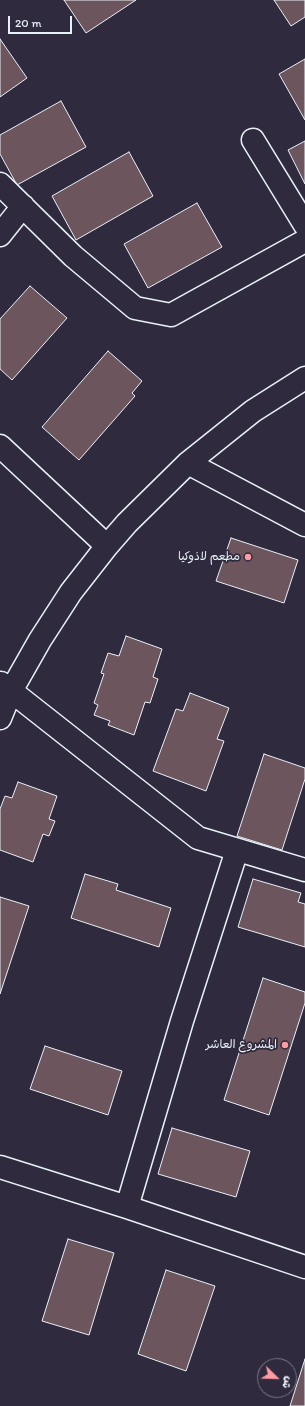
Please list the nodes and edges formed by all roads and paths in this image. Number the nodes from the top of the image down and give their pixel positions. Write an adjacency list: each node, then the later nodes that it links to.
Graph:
1 (253, 140): 4 (street)
2 (0, 184): 3 (street)
3 (23, 206): 5 (street); 6 (street)
4 (305, 225)
5 (0, 235)
6 (305, 241)
7 (305, 378): 9 (street)
8 (0, 446): 11 (street)
9 (188, 463): 10 (street); 11 (street)
10 (305, 525)
11 (107, 546): 12 (street)
12 (6, 687): 13 (street); 14 (street)
13 (0, 718)
14 (237, 850): 15 (street); 17 (street)
15 (305, 870)
16 (0, 1167): 17 (street)
17 (127, 1207): 18 (street)
18 (305, 1267)

